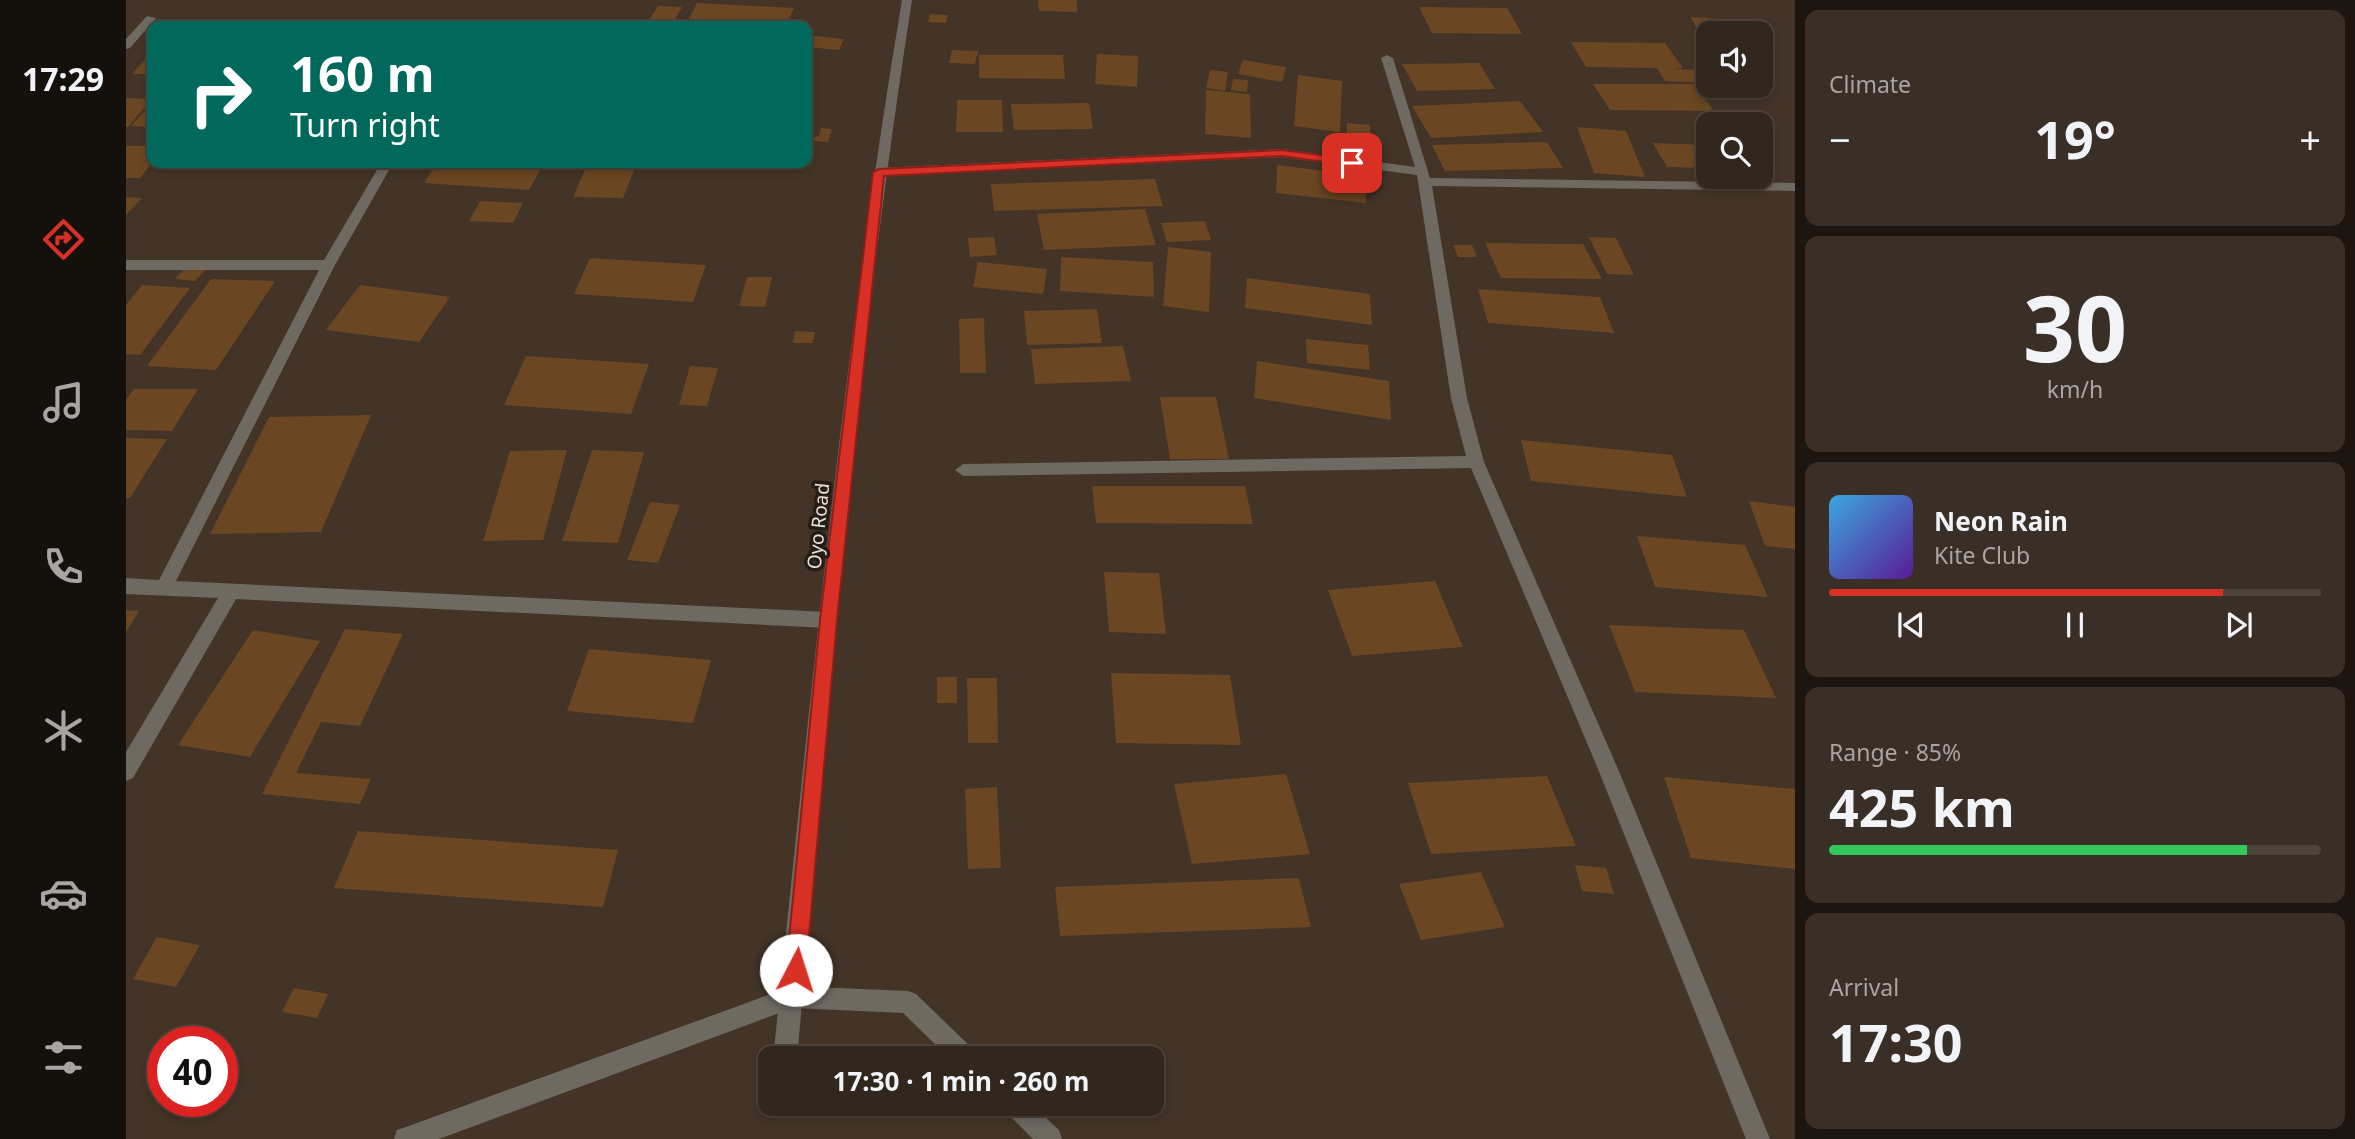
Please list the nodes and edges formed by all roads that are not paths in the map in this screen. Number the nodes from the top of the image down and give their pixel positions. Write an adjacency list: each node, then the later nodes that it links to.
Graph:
1 (907, 0): 8 (street, Oyo Road)
2 (151, 18): 3 (street)
3 (148, 21)
4 (147, 22): 5 (street)
5 (126, 46)
6 (1387, 58): 9 (street)
7 (384, 168): 12 (street)
8 (879, 172): 9 (street); 18 (street, Oyo Road)
9 (1423, 177): 10 (street); 13 (street)
10 (1795, 187)
11 (126, 265): 12 (street)
12 (328, 265): 16 (street)
13 (1476, 462): 14 (street); 26 (street)
14 (963, 470)
15 (126, 586): 16 (street)
16 (163, 589): 17 (street)
17 (231, 592): 18 (street); 19 (street)
18 (828, 620): 20 (street, Oyo Road)
19 (126, 771)
20 (793, 997): 21 (street, Oyo Road); 22 (street); 24 (street)
21 (787, 1046)
22 (954, 1046)
23 (1026, 1116): 25 (street)
24 (406, 1139)
25 (1050, 1139)
26 (1758, 1139)

